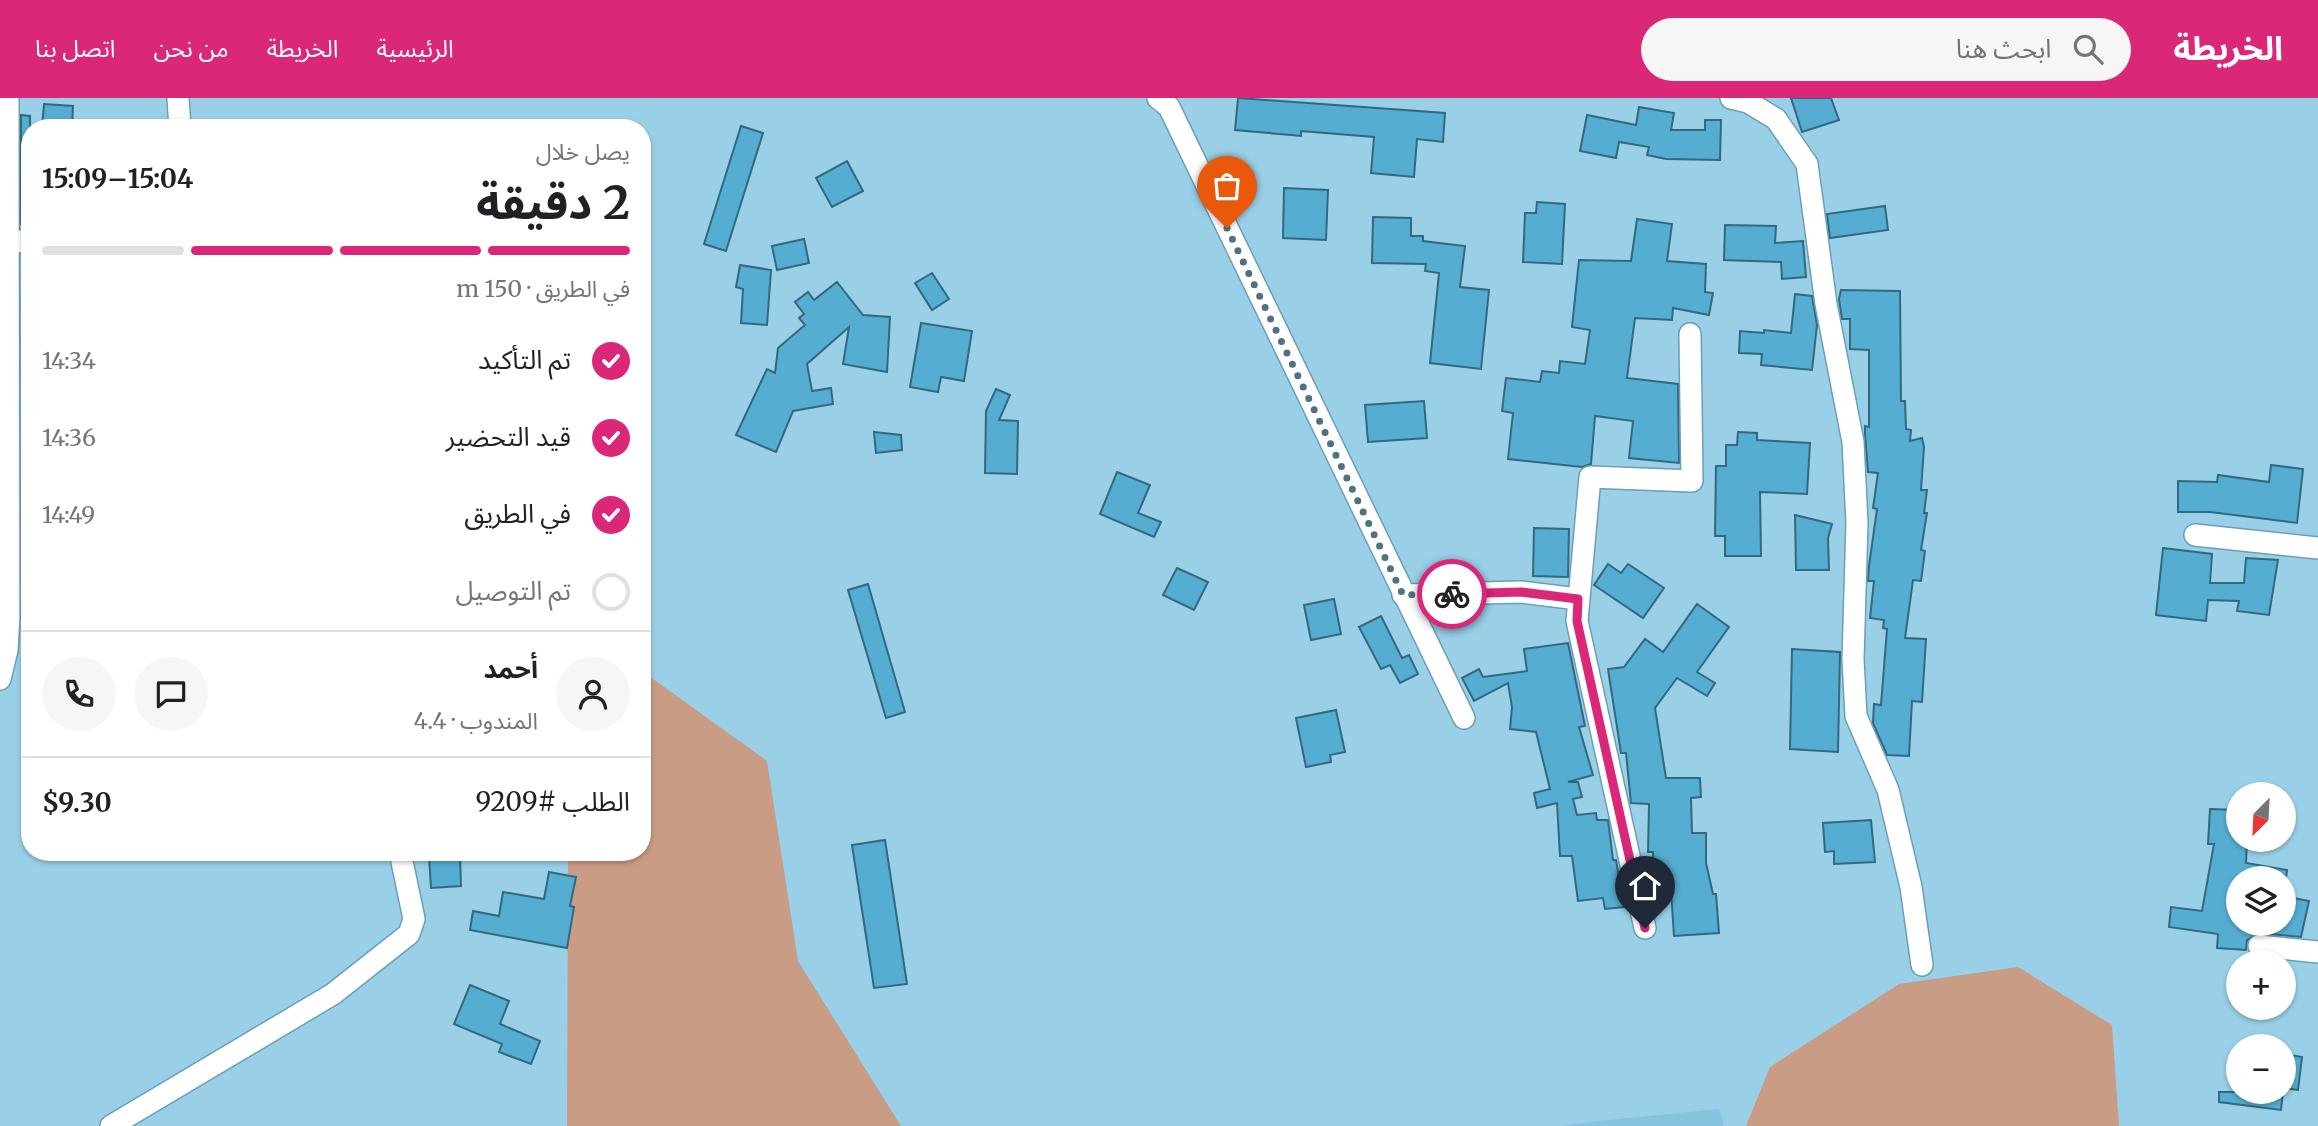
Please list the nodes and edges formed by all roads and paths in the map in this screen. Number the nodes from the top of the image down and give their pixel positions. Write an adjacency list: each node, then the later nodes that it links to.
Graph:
1 (8, 98): 7 (street)
2 (178, 98): 5 (street)
3 (1158, 98): 11 (street)
4 (1731, 98): 19 (street)
5 (179, 119)
6 (21, 241): 7 (street)
7 (8, 244): 13 (street)
8 (1690, 334): 12 (street)
9 (2195, 535): 10 (street)
10 (2318, 548)
11 (1403, 595): 12 (street); 14 (street)
12 (1578, 599): 16 (street)
13 (0, 679)
14 (1464, 718)
15 (402, 861): 20 (street)
16 (1645, 928)
17 (2259, 946): 18 (street)
18 (2318, 952)
19 (1922, 965)
20 (111, 1126)

